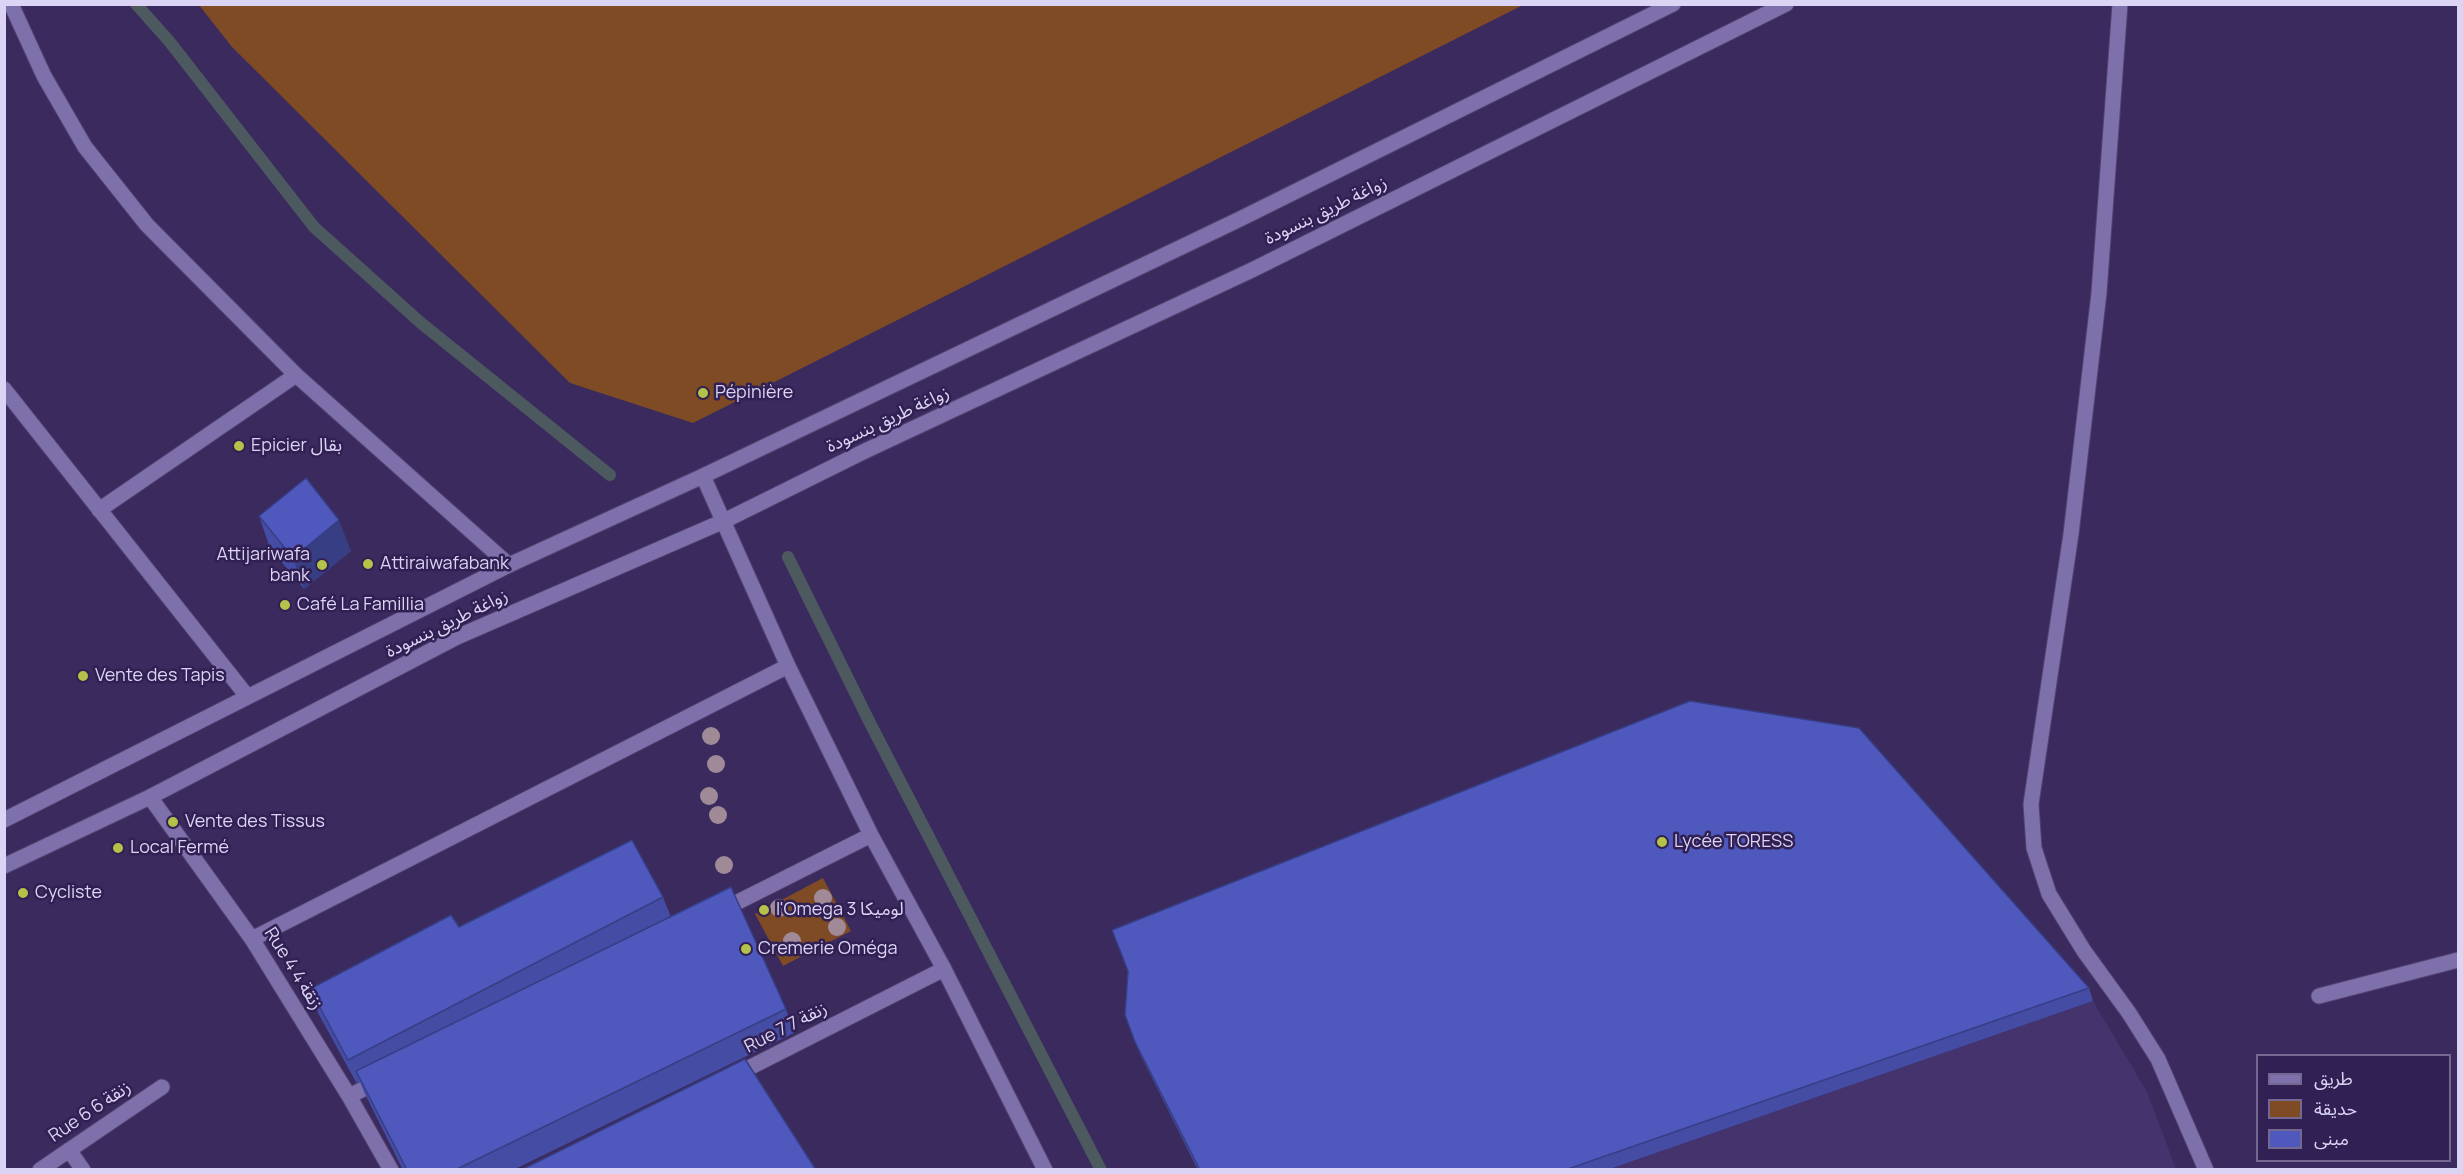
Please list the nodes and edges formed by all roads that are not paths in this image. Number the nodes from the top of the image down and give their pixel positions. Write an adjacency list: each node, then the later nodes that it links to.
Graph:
1 (11, 4): 5 (street)
2 (1673, 4): 7 (street, زواغة طريق بنسودة)
3 (1786, 4): 9 (street, زواغة طريق بنسودة)
4 (2120, 4): 31 (street)
5 (296, 375): 8 (street); 10 (street)
6 (4, 389): 8 (street)
7 (702, 476): 9 (street); 10 (street, زواغة طريق بنسودة)
8 (99, 510): 12 (street)
9 (724, 521): 11 (street); 13 (street, زواغة طريق بنسودة)
10 (509, 565): 12 (street, زواغة طريق بنسودة)
11 (788, 666): 15 (street); 18 (street)
12 (247, 696): 14 (street, زواغة طريق بنسودة)
13 (150, 797): 16 (street, زواغة طريق بنسودة); 18 (street, Rue 4 زنقة 4)
14 (4, 820)
15 (871, 835): 17 (street); 20 (street)
16 (4, 866)
17 (711, 915)
18 (252, 939): 25 (street, Rue 4 زنقة 4)
19 (2458, 960): 21 (street)
20 (944, 969): 23 (street, Rue 7 زنقة 7); 27 (street)
21 (2319, 996)
22 (392, 1075): 25 (street)
23 (720, 1083)
24 (162, 1087): 26 (street, Rue 6 زنقة 6)
25 (349, 1096): 30 (street, Rue 4 زنقة 4)
26 (69, 1150): 28 (street, Rue 6 زنقة 6); 29 (street)
27 (1042, 1168)
28 (40, 1170)
29 (83, 1170)
30 (391, 1170)
31 (2206, 1170)

